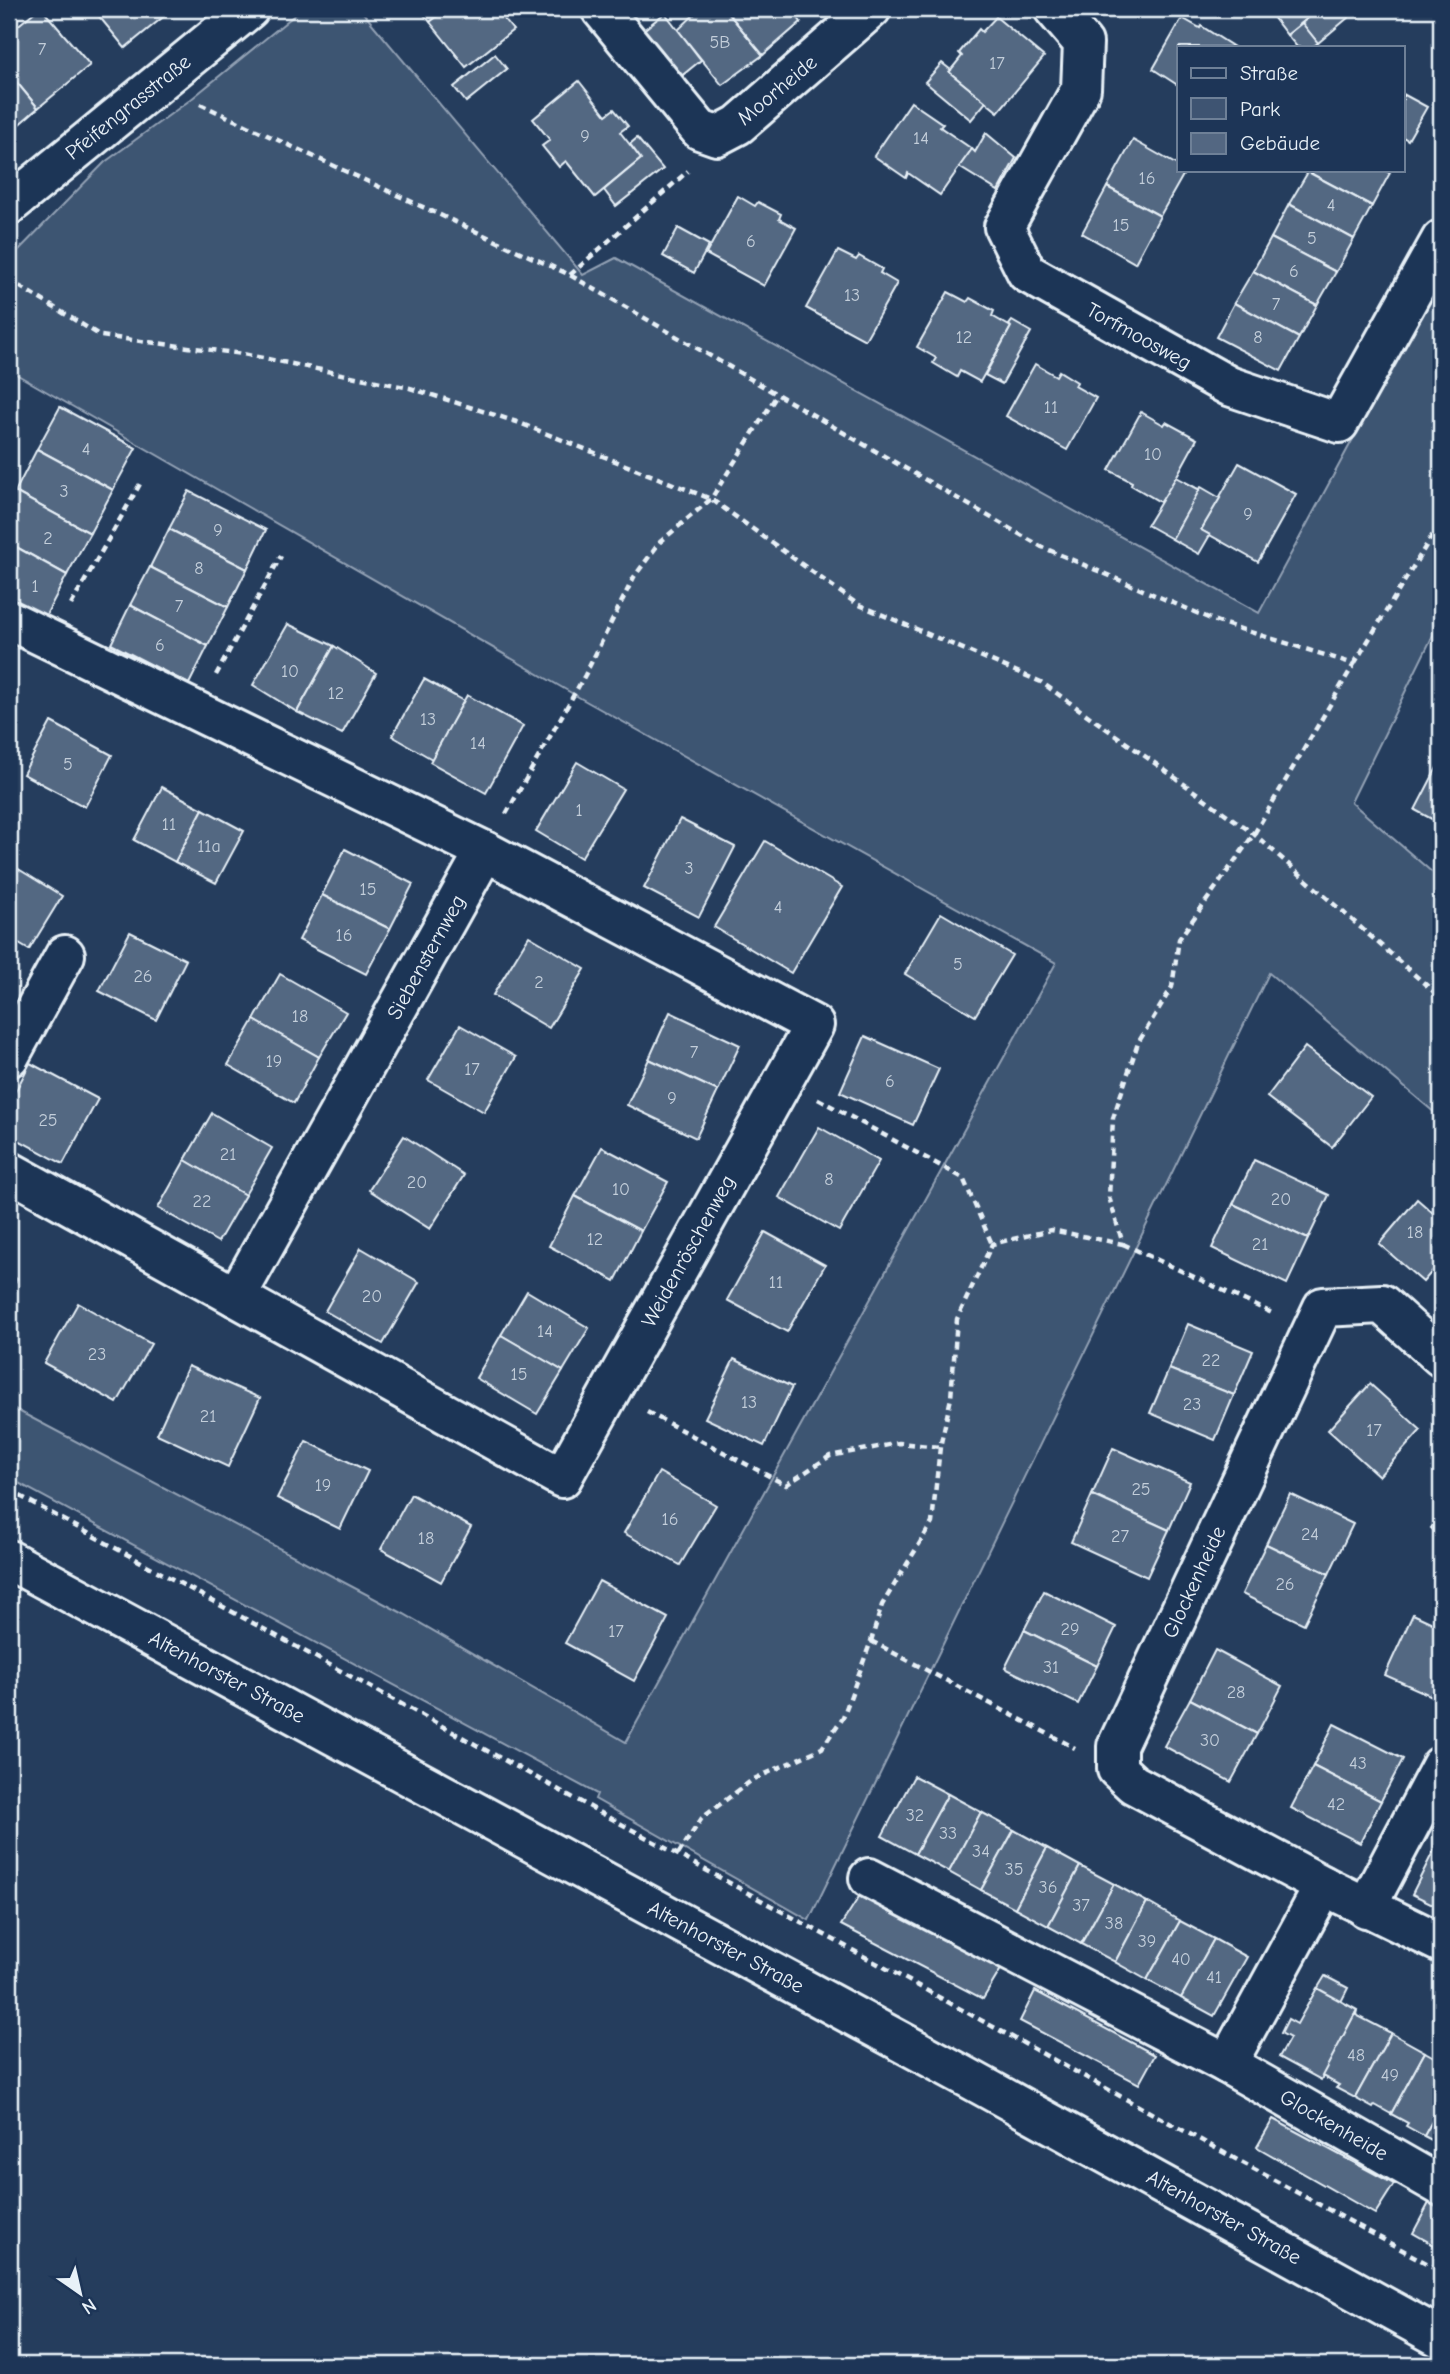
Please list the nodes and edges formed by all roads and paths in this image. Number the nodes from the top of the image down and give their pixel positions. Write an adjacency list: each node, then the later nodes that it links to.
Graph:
1 (249, 9): 5 (street, Pfeifengrasstraße)
2 (601, 9): 6 (street, Moorheide)
3 (871, 9): 6 (street, Moorheide)
4 (1054, 9): 8 (street, Torfmoosweg)
5 (166, 76): 7 (street, Pfeifengrasstraße); 9 (path)
6 (717, 136): 9 (path)
7 (9, 205)
8 (1441, 240)
9 (570, 275): 11 (path)
10 (9, 280): 13 (path)
11 (777, 395): 13 (path); 18 (path)
12 (140, 484): 17 (path)
13 (711, 499): 20 (path); 21 (path)
14 (1441, 521): 18 (path)
15 (281, 556): 19 (path)
16 (9, 621): 17 (street)
17 (51, 641): 19 (street)
18 (1354, 664): 20 (path)
19 (196, 712): 21 (street)
20 (1254, 834): 23 (path); 28 (path)
21 (485, 851): 25 (street, Weidenröschenweg); 29 (street, Siebensternweg)
22 (65, 955): 24 (street)
23 (1441, 998)
24 (9, 1057)
25 (783, 1079): 27 (path); 32 (street, Weidenröschenweg)
26 (9, 1171): 29 (street)
27 (992, 1244): 28 (path); 33 (path)
28 (1123, 1244): 30 (path)
29 (236, 1297): 32 (street, Weidenröschenweg)
30 (1310, 1334): 31 (street, Glockenheide); 38 (street, Glockenheide)
31 (1441, 1357)
32 (610, 1392): 33 (path)
33 (940, 1447): 36 (path)
34 (9, 1490): 39 (path)
35 (9, 1560): 47 (street, Altenhorster Straße)
36 (871, 1642): 38 (path); 39 (path)
37 (1441, 1766): 42 (street)
38 (1117, 1769): 41 (street)
39 (677, 1856): 46 (path)
40 (869, 1878): 44 (street, Glockenheide)
41 (1324, 1886): 42 (street); 44 (street)
42 (1366, 1908): 43 (street)
43 (1441, 1943)
44 (1227, 2064): 45 (street, Glockenheide)
45 (1441, 2186)
46 (1441, 2270)
47 (1441, 2338)

